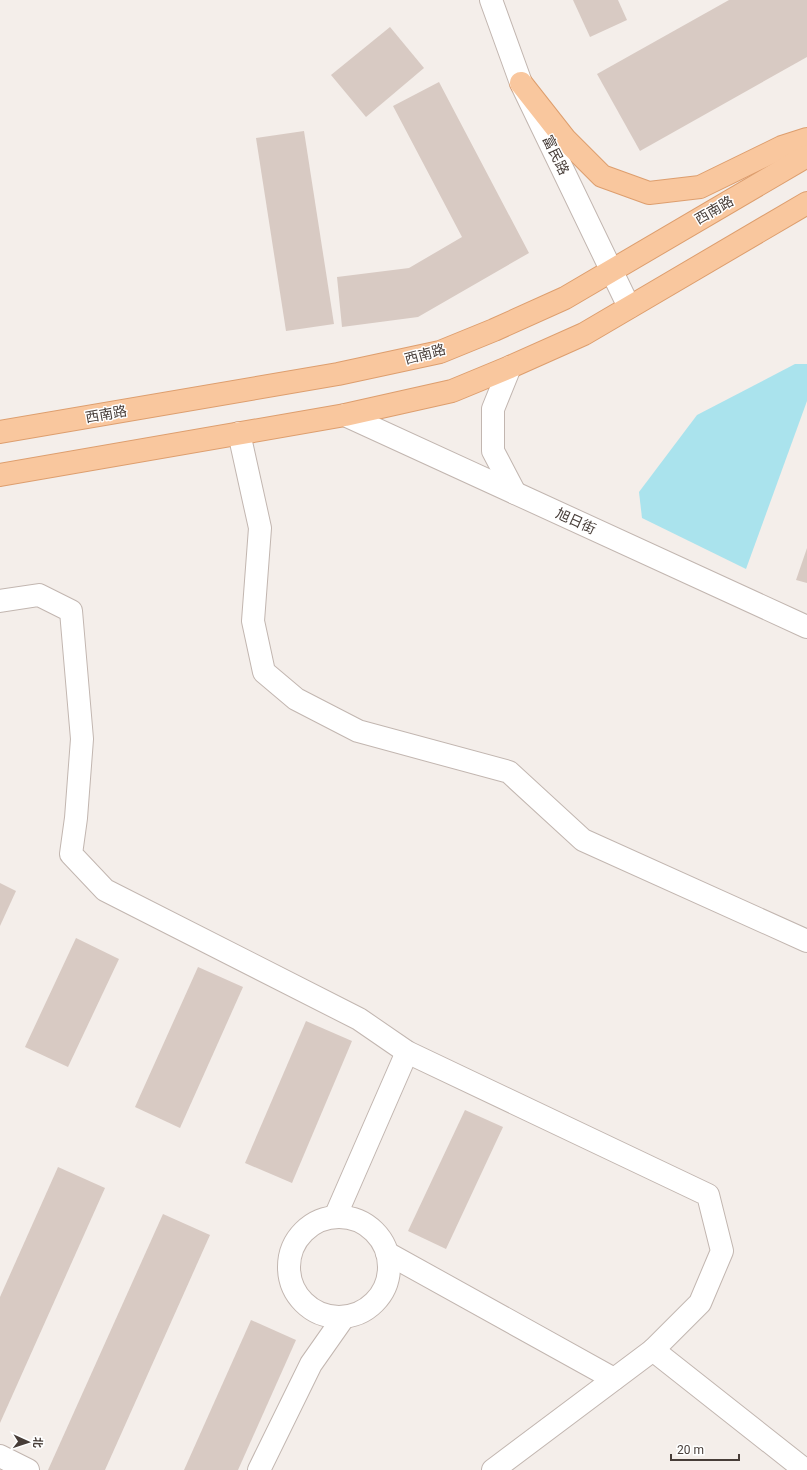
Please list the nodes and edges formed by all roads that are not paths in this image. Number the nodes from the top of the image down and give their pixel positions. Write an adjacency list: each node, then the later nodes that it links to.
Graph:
1 (491, 0): 2 (street, 富民路)
2 (521, 83): 3 (main road); 6 (street, 富民路)
3 (807, 139)
4 (807, 156): 6 (main road, 西南路)
5 (807, 203): 7 (main road)
6 (611, 270): 7 (street, 富民路); 10 (main road, 西南路)
7 (629, 307): 8 (main road)
8 (510, 368): 9 (main road); 13 (street)
9 (345, 415): 11 (main road); 13 (street, 旭日街)
10 (0, 432)
11 (239, 433): 12 (main road); 16 (street)
12 (0, 475)
13 (515, 493): 15 (street, 旭日街)
14 (0, 601): 17 (street)
15 (807, 627)
16 (807, 940)
17 (407, 1052): 18 (street); 21 (street)
18 (334, 1216): 19 (street); 20 (street)
19 (387, 1253): 20 (street); 22 (street)
20 (344, 1317): 25 (street)
21 (653, 1350): 22 (street); 27 (street)
22 (614, 1380): 26 (street)
23 (0, 1456): 24 (street)
24 (28, 1470)
25 (258, 1470)
26 (493, 1470)
27 (805, 1470)

